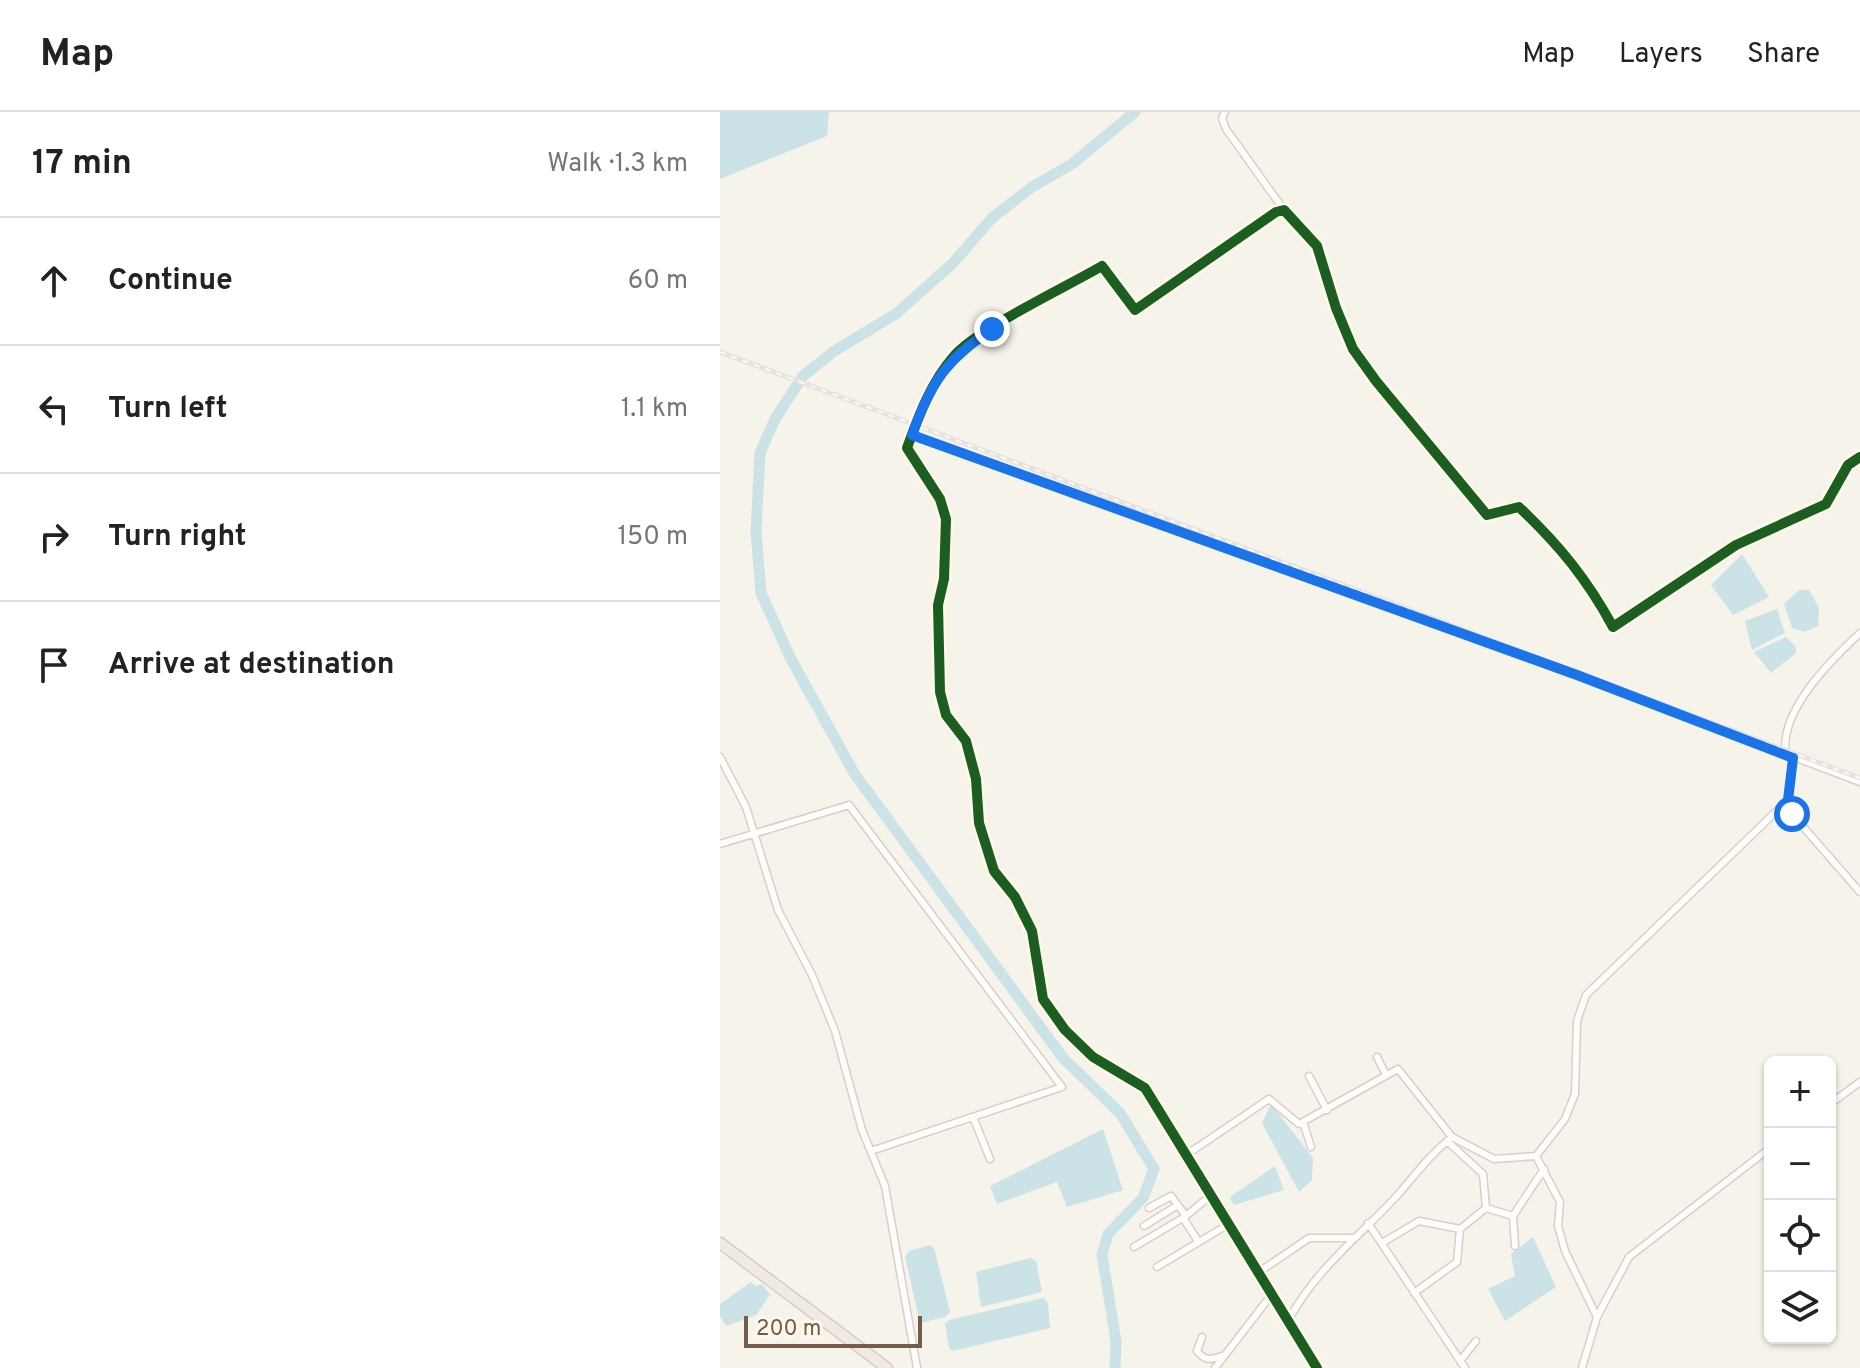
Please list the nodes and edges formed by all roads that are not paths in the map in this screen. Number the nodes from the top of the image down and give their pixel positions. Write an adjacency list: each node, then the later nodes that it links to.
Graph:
1 (1225, 112): 2 (street)
2 (1284, 210): 3 (street); 4 (street)
3 (912, 435): 6 (street); 27 (street)
4 (1860, 457)
5 (1860, 633): 6 (street)
6 (1789, 756): 8 (street); 9 (street)
7 (720, 757): 10 (street)
8 (1860, 782)
9 (1788, 800): 12 (street); 28 (street)
10 (754, 831): 11 (street); 21 (street); 25 (street)
11 (720, 844)
12 (1860, 892)
13 (1377, 1057): 16 (street)
14 (1404, 1059): 15 (street)
15 (1398, 1069): 16 (street); 23 (street)
16 (1386, 1075): 20 (street)
17 (1309, 1076): 20 (street)
18 (1860, 1082): 19 (street)
19 (1836, 1100)
20 (1327, 1110): 22 (street)
21 (973, 1117): 25 (street); 29 (street)
22 (1303, 1122): 24 (street); 27 (street)
23 (1450, 1139): 28 (street); 34 (street); 37 (street)
24 (1311, 1147)
25 (871, 1151): 58 (street)
26 (1764, 1153): 51 (street)
27 (1186, 1155): 31 (street)
28 (1536, 1156): 30 (street)
29 (990, 1159)
30 (1544, 1169): 35 (street); 51 (street)
31 (1211, 1195): 36 (street); 38 (street)
32 (1178, 1205): 33 (street); 36 (street); 39 (street)
33 (1149, 1208)
34 (1486, 1208): 35 (street); 40 (street)
35 (1513, 1216): 45 (street)
36 (1185, 1217): 42 (street); 46 (street)
37 (1368, 1223): 41 (street); 44 (street)
38 (1229, 1224): 42 (street); 48 (street)
39 (1144, 1226)
40 (1460, 1229): 44 (street); 49 (street)
41 (1355, 1238): 48 (street); 52 (street)
42 (1198, 1241): 47 (street)
43 (720, 1243): 57 (highway)
44 (1382, 1243): 49 (street)
45 (1515, 1246)
46 (1134, 1247)
47 (1157, 1267)
48 (1259, 1272): 50 (street)
49 (1414, 1293): 56 (street)
50 (1272, 1294): 52 (street); 55 (street)
51 (1597, 1317): 61 (street)
52 (1289, 1319): 60 (street)
53 (1202, 1337): 55 (street)
54 (1476, 1341): 56 (street)
55 (1222, 1356): 59 (street)
56 (1463, 1365)
57 (887, 1368)
58 (917, 1368)
59 (1215, 1368)
60 (1317, 1368)
61 (1582, 1368)

